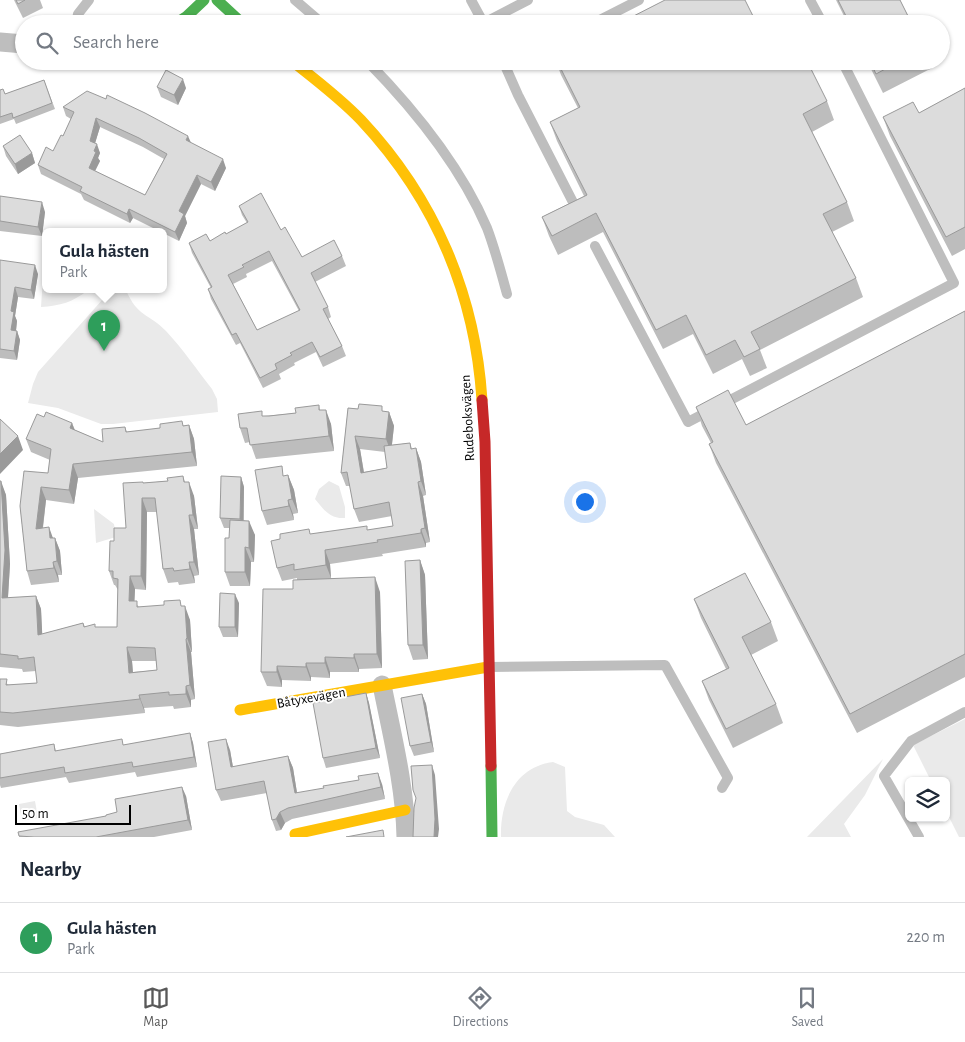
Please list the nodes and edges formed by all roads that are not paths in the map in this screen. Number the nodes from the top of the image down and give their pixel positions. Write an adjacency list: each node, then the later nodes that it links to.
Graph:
1 (89, 0): 9 (lane)
2 (204, 0): 10 (street)
3 (217, 0): 11 (street)
4 (295, 0): 12 (lane)
5 (472, 0): 13 (lane)
6 (528, 0): 14 (lane)
7 (639, 0): 15 (lane)
8 (810, 0): 16 (lane)
9 (78, 15)
10 (188, 15)
11 (234, 15)
12 (312, 15)
13 (480, 15)
14 (499, 15)
15 (610, 15)
16 (818, 15)
17 (0, 42): 18 (street)
18 (15, 43)
19 (304, 70): 26 (street, Rudeboksvägen)
20 (376, 70): 25 (lane)
21 (508, 70): 23 (lane)
22 (847, 70): 24 (lane)
23 (578, 212)
24 (595, 246)
25 (507, 294)
26 (488, 667): 27 (street, Båtyxevägen); 30 (lane); 34 (street, Rudeboksvägen)
27 (382, 685): 28 (street, Båtyxevägen); 31 (street)
28 (240, 710)
29 (965, 712): 35 (lane)
30 (722, 788)
31 (405, 810): 32 (street); 33 (street)
32 (295, 834)
33 (406, 837)
34 (492, 837)
35 (919, 837)

